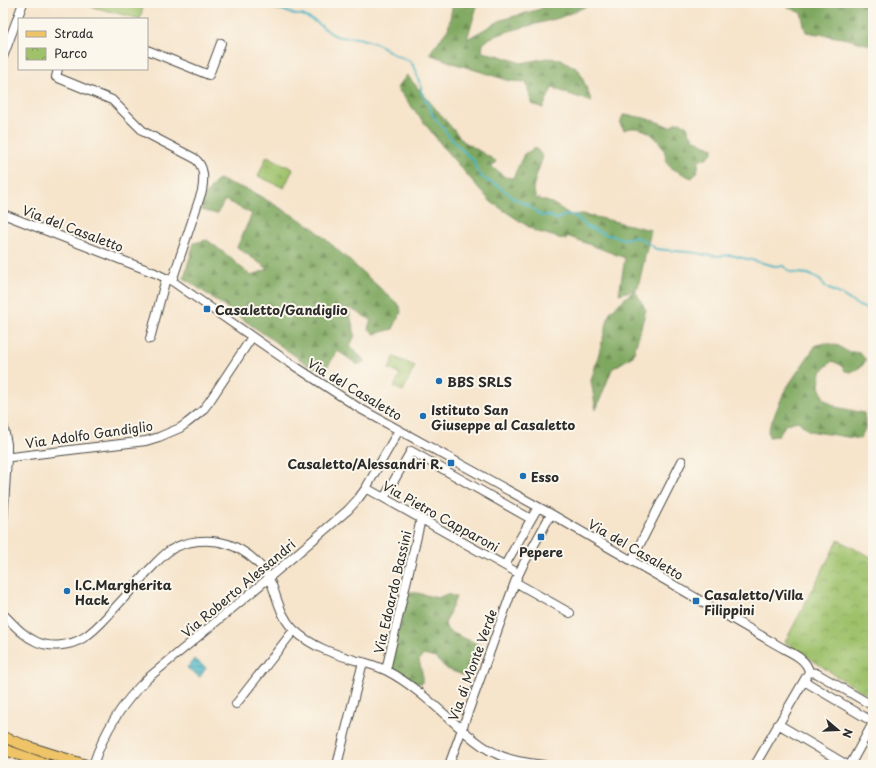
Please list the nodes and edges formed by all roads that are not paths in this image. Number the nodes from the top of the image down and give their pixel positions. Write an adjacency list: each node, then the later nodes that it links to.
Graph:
1 (23, 3): 4 (street)
2 (221, 43): 3 (street)
3 (148, 50)
4 (3, 57)
5 (58, 70): 7 (street)
6 (3, 214): 7 (street, Via del Casaletto)
7 (169, 280): 8 (street, Via del Casaletto); 9 (street)
8 (252, 337): 11 (street, Via del Casaletto); 12 (street, Via Adolfo Gandiglio)
9 (150, 339)
10 (3, 424): 12 (street)
11 (399, 430): 14 (street, Via Roberto Alessandri); 16 (street, Via del Casaletto)
12 (5, 458): 20 (street)
13 (682, 461): 21 (street)
14 (366, 488): 15 (street, Via Pietro Capparoni); 24 (street, Via Roberto Alessandri)
15 (384, 498): 18 (street, Via Pietro Capparoni); 19 (street)
16 (538, 507): 17 (street, Via del Casaletto); 19 (street)
17 (551, 514): 21 (street, Via del Casaletto); 23 (street, Via di Monte Verde)
18 (421, 519): 22 (street, Via Pietro Capparoni); 30 (street, Via Edoardo Bassini)
19 (531, 519): 22 (street)
20 (3, 522)
21 (632, 560): 31 (street, Via del Casaletto)
22 (505, 565): 23 (street, Via Pietro Capparoni)
23 (518, 573): 25 (street, Via di Monte Verde)
24 (269, 578): 27 (street); 28 (street); 42 (street, Via Roberto Alessandri)
25 (515, 582): 26 (street); 37 (street, Via di Monte Verde)
26 (570, 613)
27 (3, 614)
28 (294, 630): 29 (street); 33 (street)
29 (363, 662): 30 (street); 43 (street)
30 (386, 670): 37 (street)
31 (809, 672): 32 (street); 34 (street)
32 (804, 681): 35 (street); 36 (street)
33 (236, 704)
34 (873, 706)
35 (873, 723): 48 (street)
36 (778, 724): 46 (street); 47 (street)
37 (462, 729): 44 (street, Via di Monte Verde); 45 (street)
38 (3, 737): 41 (main road)
39 (3, 748): 40 (main road)
40 (48, 765)
41 (86, 765)
42 (93, 765)
43 (337, 765)
44 (449, 765)
45 (544, 765)
46 (755, 765)
47 (847, 765)
48 (850, 765)

